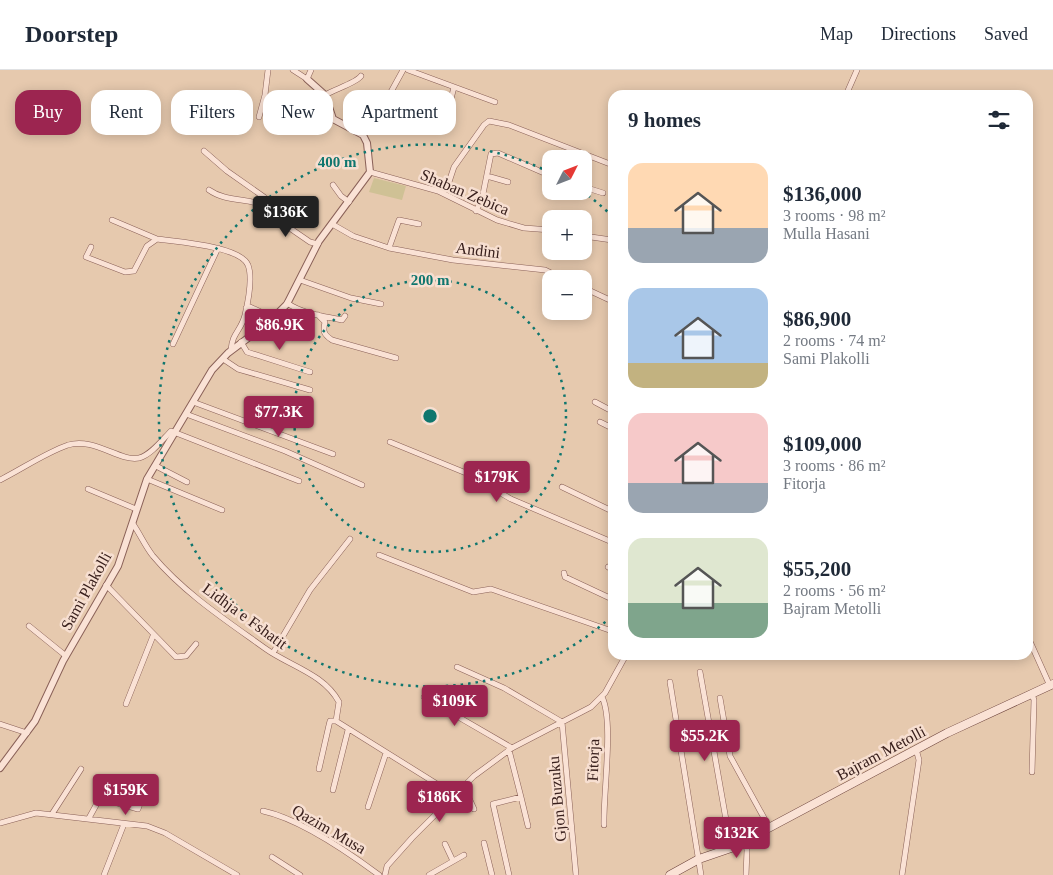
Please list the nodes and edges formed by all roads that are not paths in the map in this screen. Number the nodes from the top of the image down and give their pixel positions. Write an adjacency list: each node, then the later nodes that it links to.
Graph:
1 (268, 70): 16 (street)
2 (293, 70): 8 (street)
3 (311, 70): 8 (street)
4 (402, 70): 11 (street)
5 (408, 70): 9 (street)
6 (857, 70): 13 (street)
7 (361, 76): 14 (street)
8 (307, 79): 10 (street)
9 (454, 87): 12 (street); 15 (street)
10 (319, 90)
11 (392, 90)
12 (453, 90)
13 (848, 90)
14 (333, 91)
15 (495, 102)
16 (259, 117)
17 (363, 135): 20 (street)
18 (204, 151): 30 (street)
19 (608, 163): 27 (street)
20 (370, 172): 27 (street, Shaban Zebica); 29 (street, Sami Plakolli)
21 (542, 172): 22 (street)
22 (487, 176): 23 (street); 31 (street)
23 (508, 182)
24 (333, 185): 29 (street)
25 (209, 190): 30 (street)
26 (592, 190): 28 (street)
27 (438, 191): 31 (street, Shaban Zebica)
28 (603, 193)
29 (349, 202): 33 (street, Sami Plakolli)
30 (270, 209): 39 (street)
31 (476, 211): 35 (street, Shaban Zebica)
32 (112, 220): 37 (street)
33 (332, 224): 39 (street, Sami Plakolli); 42 (street, Andini)
34 (419, 224): 42 (street)
35 (542, 229)
36 (592, 237): 38 (street)
37 (157, 238): 40 (street); 41 (street)
38 (608, 239)
39 (318, 244): 44 (street, Sami Plakolli)
40 (91, 246)
41 (218, 248): 49 (street); 54 (street)
42 (389, 248): 43 (street, Andini)
43 (545, 270)
44 (300, 280): 47 (street, Sami Plakolli); 48 (street)
45 (592, 292): 46 (street)
46 (608, 299)
47 (287, 303): 50 (street); 52 (street, Sami Plakolli)
48 (381, 304)
49 (246, 308): 52 (street); 55 (street)
50 (318, 315): 51 (street); 56 (street)
51 (345, 316)
52 (274, 318): 53 (street, Sami Plakolli)
53 (241, 342): 55 (street, Sami Plakolli); 58 (street)
54 (173, 344)
55 (231, 350): 57 (street, Sami Plakolli)
56 (396, 358)
57 (223, 359): 59 (street); 60 (street, Sami Plakolli)
58 (310, 372)
59 (310, 390)
60 (193, 402): 63 (street, Sami Plakolli); 68 (street)
61 (595, 402): 62 (street)
62 (608, 409)
63 (186, 414): 66 (street, Sami Plakolli); 74 (street)
64 (600, 422): 65 (street)
65 (608, 426)
66 (176, 433): 69 (street, Sami Plakolli); 71 (street); 72 (street)
67 (390, 442): 82 (street)
68 (333, 454)
69 (156, 466): 70 (street, Sami Plakolli); 73 (street)
70 (147, 479): 77 (street, Sami Plakolli); 79 (street)
71 (0, 480)
72 (299, 481)
73 (187, 482)
74 (362, 485)
75 (562, 487): 78 (street)
76 (88, 489): 77 (street)
77 (136, 509): 80 (street, Sami Plakolli)
78 (608, 509)
79 (222, 510)
80 (133, 524): 85 (street, Sami Plakolli); 92 (street, Lidhja e Fshatit)
81 (350, 539): 92 (street)
82 (608, 540)
83 (379, 555): 88 (street)
84 (564, 573): 86 (street)
85 (106, 585): 89 (street); 93 (street, Sami Plakolli)
86 (608, 597)
87 (29, 626): 93 (street, Sami Plakolli)
88 (608, 630)
89 (153, 636): 90 (street); 103 (street)
90 (196, 644)
91 (1033, 647): 98 (street)
92 (273, 653): 104 (street, Lidhja e Fshatit)
93 (66, 656): 108 (street, Sami Plakolli)
94 (623, 660): 101 (street)
95 (457, 667): 105 (street)
96 (700, 672): 134 (street)
97 (670, 682): 137 (street)
98 (1051, 685): 99 (main road, Bajram Metolli)
99 (1032, 694): 110 (main road, Bajram Metolli); 115 (street)
100 (424, 697): 109 (street)
101 (602, 697): 105 (street); 128 (street, Fitorja)
102 (720, 698): 130 (street)
103 (126, 704)
104 (336, 721): 107 (street); 114 (street)
105 (562, 722): 109 (street); 146 (street, Gjon Buzuku)
106 (0, 724): 108 (street)
107 (348, 730): 111 (street); 117 (street)
108 (27, 733): 112 (street, Sami Plakolli)
109 (510, 749): 116 (street); 119 (street)
110 (916, 749): 130 (main road, Bajram Metolli); 150 (street)
111 (386, 753): 118 (street); 121 (street)
112 (0, 768)
113 (81, 769): 124 (street)
114 (319, 769)
115 (1032, 772)
116 (463, 785): 118 (street); 122 (street)
117 (333, 790)
118 (453, 794): 139 (street)
119 (521, 797): 129 (street); 145 (street)
120 (141, 801): 125 (street)
121 (368, 807)
122 (474, 809)
123 (263, 811): 139 (street, Qazim Musa)
124 (52, 814): 125 (street); 126 (street)
125 (89, 818): 127 (street)
126 (0, 823)
127 (124, 824): 140 (street); 141 (street)
128 (604, 825)
129 (528, 826)
130 (769, 827): 131 (main road, Bajram Metolli)
131 (745, 840): 134 (main road, Bajram Metolli); 149 (street)
132 (484, 843): 144 (street)
133 (445, 844): 138 (street)
134 (731, 848): 137 (main road, Bajram Metolli)
135 (464, 855): 138 (street)
136 (272, 857): 142 (street)
137 (699, 860): 147 (main road, Bajram Metolli); 148 (street)
138 (453, 861): 143 (street)
139 (382, 874)
140 (104, 875)
141 (237, 875)
142 (300, 875)
143 (429, 875)
144 (492, 875)
145 (509, 875)
146 (576, 875)
147 (670, 875)
148 (701, 875)
149 (746, 875)
150 (902, 875)

